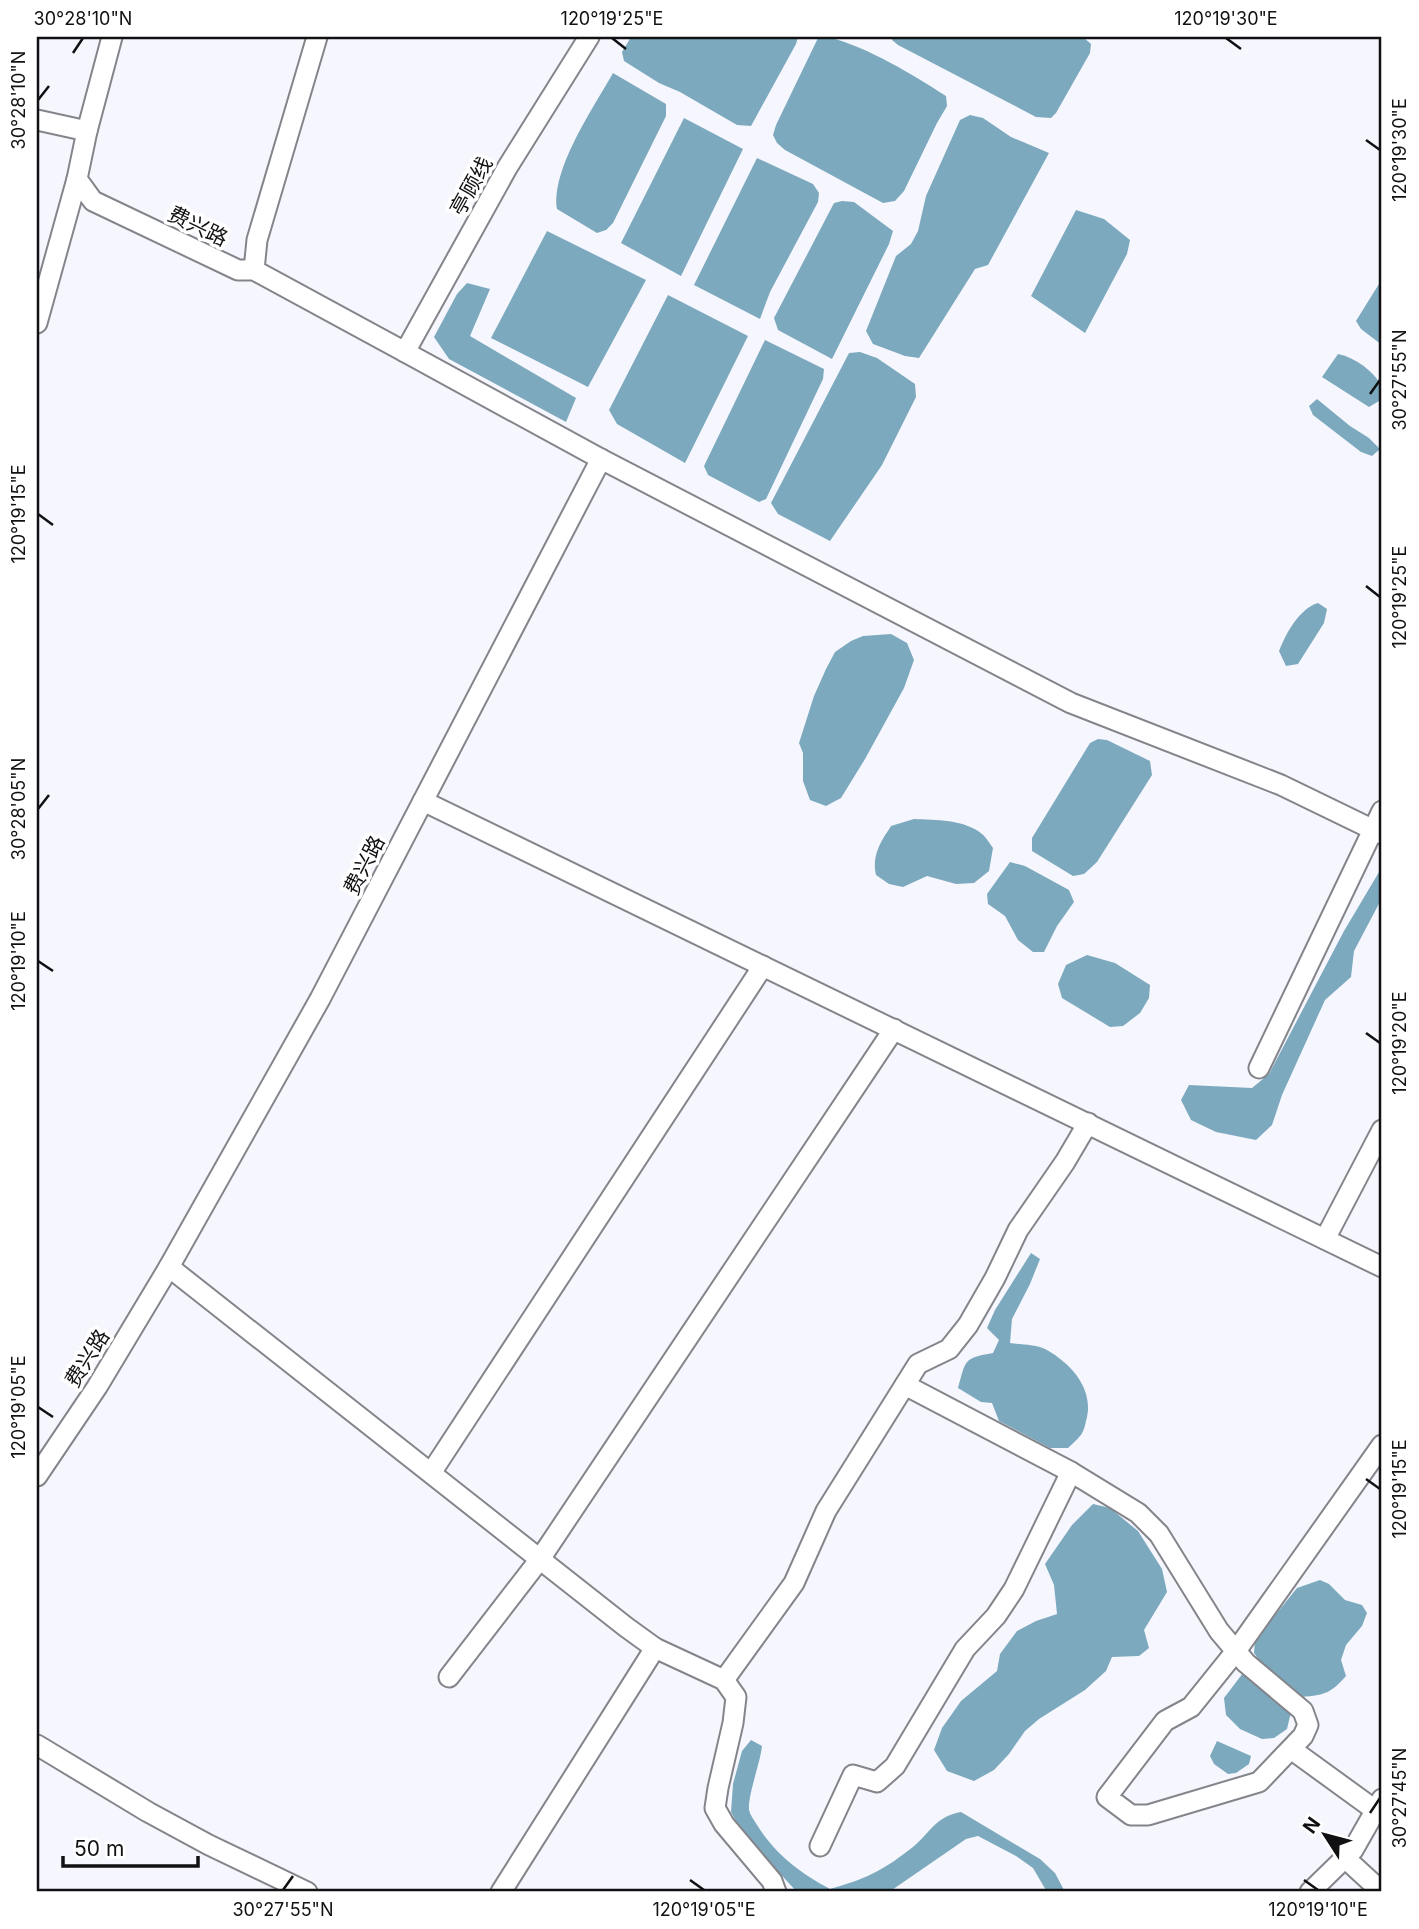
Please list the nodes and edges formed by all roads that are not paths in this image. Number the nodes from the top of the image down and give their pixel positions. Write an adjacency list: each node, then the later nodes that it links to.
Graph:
1 (113, 37): 5 (street)
2 (317, 37): 7 (street)
3 (589, 37): 9 (street, 亭顾线)
4 (37, 120): 5 (street)
5 (87, 131): 6 (street)
6 (77, 179): 7 (street, 费兴路); 8 (street)
7 (254, 270): 9 (street, 费兴路)
8 (37, 323)
9 (400, 350): 10 (street, 费兴路)
10 (601, 459): 11 (street, 费兴路); 13 (street)
11 (423, 801): 14 (street); 20 (street, 费兴路)
12 (1382, 811): 13 (street)
13 (1379, 832): 16 (street)
14 (763, 966): 15 (street); 24 (street)
15 (894, 1029): 17 (street); 27 (street)
16 (1259, 1068)
17 (1088, 1123): 19 (street); 22 (street)
18 (1382, 1130): 19 (street)
19 (1325, 1239): 21 (street)
20 (169, 1267): 24 (street); 26 (street, 费兴路)
21 (1382, 1267)
22 (905, 1385): 25 (street); 31 (street)
23 (1382, 1445): 29 (street)
24 (431, 1472): 27 (street)
25 (1071, 1472): 29 (street); 35 (street)
26 (37, 1476)
27 (540, 1559): 28 (street); 30 (street)
28 (655, 1648): 31 (street); 38 (street)
29 (1236, 1651): 33 (street); 33 (street)
30 (449, 1677)
31 (724, 1680): 39 (street)
32 (37, 1745): 37 (street)
33 (1291, 1749): 34 (street)
34 (1379, 1805): 36 (street)
35 (820, 1846)
36 (1345, 1858): 40 (street); 41 (street)
37 (304, 1892)
38 (501, 1892)
39 (776, 1892)
40 (1310, 1892)
41 (1382, 1892)

